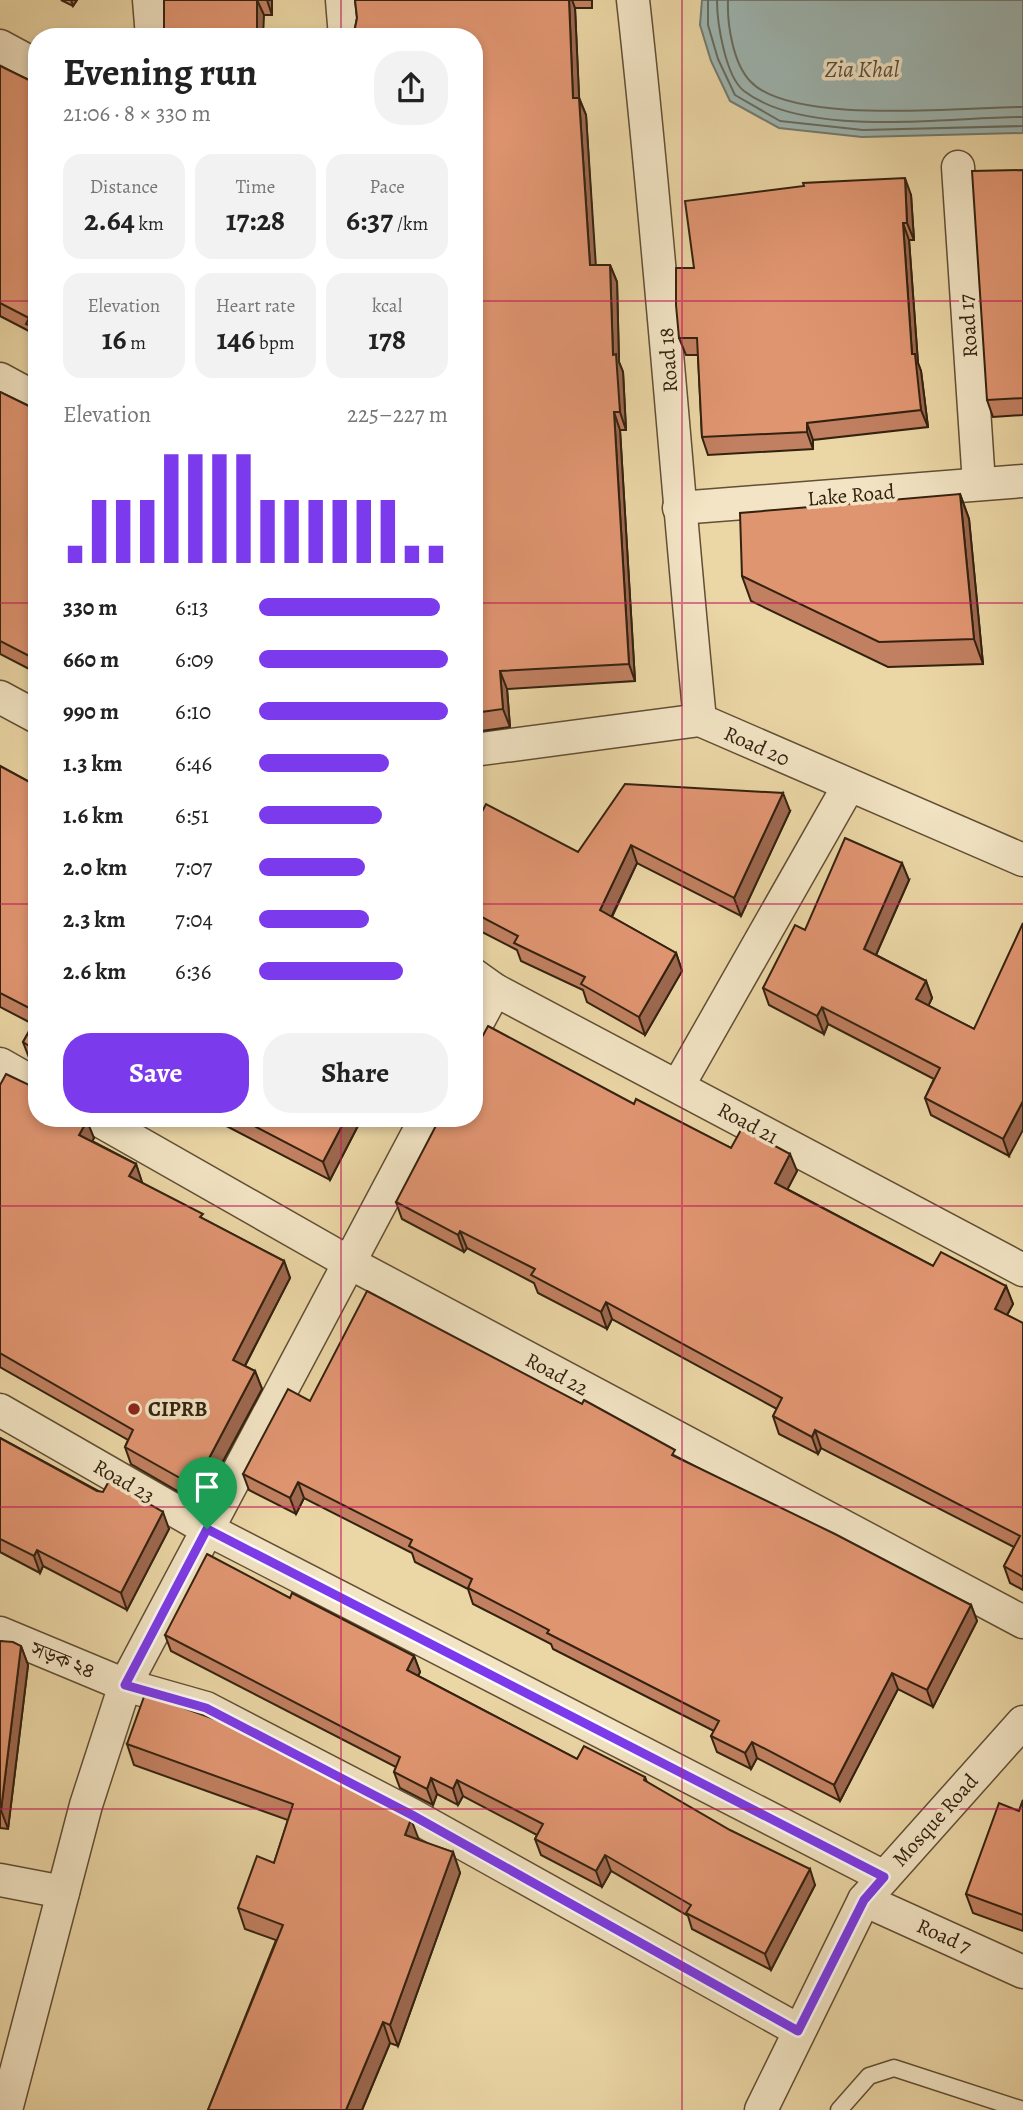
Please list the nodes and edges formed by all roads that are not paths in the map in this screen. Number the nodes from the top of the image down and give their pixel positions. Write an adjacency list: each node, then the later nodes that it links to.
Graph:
1 (149, 0): 4 (street)
2 (342, 0): 5 (street)
3 (634, 0): 13 (street, Road 18)
4 (151, 28)
5 (344, 28)
6 (0, 46): 7 (street)
7 (28, 61)
8 (958, 167): 12 (street, Road 17)
9 (0, 379): 10 (street)
10 (28, 395)
11 (1023, 481): 12 (street, Lake Road)
12 (979, 484): 13 (street, Lake Road)
13 (679, 508): 16 (street, Road 18)
14 (0, 697): 15 (street)
15 (28, 712)
16 (700, 720): 17 (street, Road 20); 18 (street, Road 20)
17 (483, 749)
18 (848, 787): 19 (street, Road 20); 23 (street)
19 (1023, 860)
20 (485, 983): 23 (street, Road 21)
21 (0, 1064): 22 (street)
22 (28, 1080)
23 (678, 1086): 27 (street, Road 21)
24 (111, 1127): 26 (street, Road 22)
25 (421, 1127): 26 (street)
26 (348, 1262): 29 (street); 30 (street, Road 22)
27 (1023, 1270)
28 (0, 1410): 29 (street, Road 23)
29 (207, 1529): 32 (street); 35 (street, Road 23)
30 (1023, 1622)
31 (0, 1633): 32 (street, সড়ক ২৪)
32 (125, 1685): 36 (street); 38 (street, সড়ক ২৪)
33 (1023, 1722): 35 (street, Mosque Road)
34 (0, 1880): 36 (street)
35 (874, 1889): 37 (street, Road 7); 38 (street, Mosque Road)
36 (62, 1892): 39 (street)
37 (1023, 1972)
38 (798, 2031): 40 (street, Mosque Road)
39 (6, 2110)
40 (761, 2110)
41 (839, 2110): 42 (lane)
42 (1023, 2110)

